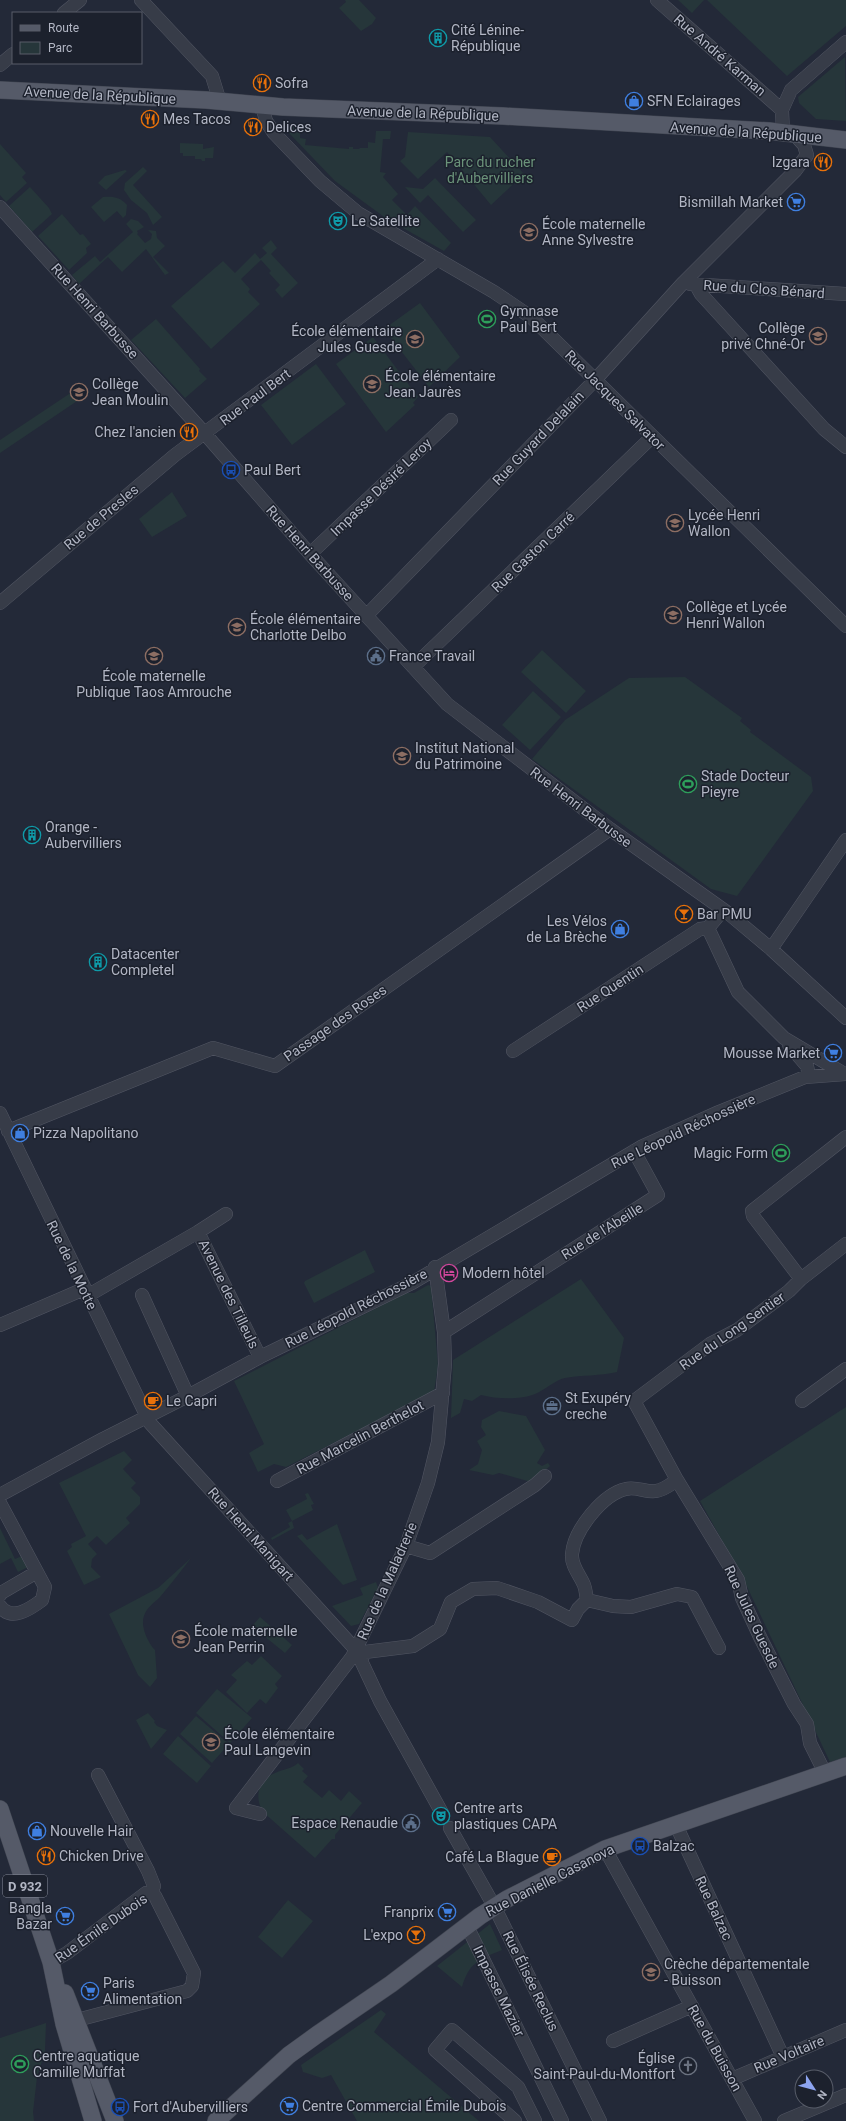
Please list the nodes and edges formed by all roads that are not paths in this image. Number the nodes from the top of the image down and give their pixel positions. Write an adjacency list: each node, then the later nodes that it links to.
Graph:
1 (80, 0): 4 (street)
2 (141, 0): 9 (street)
3 (657, 0): 11 (street, Rue André Karman)
4 (65, 12)
5 (846, 42): 11 (street)
6 (12, 55): 7 (street)
7 (0, 65)
8 (0, 90): 9 (main road, Avenue de la République)
9 (220, 102): 10 (main road, Avenue de la République)
10 (262, 105): 12 (main road, Avenue de la République); 15 (street, Rue Jacques Salvator)
11 (782, 110): 12 (street)
12 (789, 134): 13 (main road, Avenue de la République); 16 (street, Rue Guyard Delalain)
13 (846, 140)
14 (0, 207): 21 (street, Rue Henri Barbusse)
15 (438, 259): 19 (street, Rue Jacques Salvator); 21 (street, Rue Paul Bert)
16 (682, 284): 17 (street, Rue du Clos Bénard); 19 (street, Rue Guyard Delalain)
17 (696, 285): 18 (street, Rue du Clos Bénard); 23 (street)
18 (846, 294)
19 (595, 380): 22 (street, Rue Jacques Salvator); 26 (street, Rue Guyard Delalain)
20 (451, 420): 24 (street, Impasse Désiré Leroy)
21 (205, 434): 24 (street, Rue Henri Barbusse); 25 (street, Rue de Presles)
22 (652, 437): 27 (street, Rue Jacques Salvator); 28 (street, Rue Gaston Carré)
23 (846, 447)
24 (310, 554): 26 (street, Rue Henri Barbusse)
25 (0, 603)
26 (366, 616): 28 (street, Rue Henri Barbusse)
27 (846, 626)
28 (413, 667): 29 (street, Rue Henri Barbusse)
29 (610, 829): 31 (street, Rue Henri Barbusse); 40 (street, Passage des Roses)
30 (846, 840): 33 (street)
31 (724, 910): 32 (street); 33 (street, Rue Henri Barbusse)
32 (708, 928): 35 (street); 36 (street, Rue Quentin)
33 (771, 949): 34 (street, Rue Henri Barbusse)
34 (846, 1018)
35 (784, 1038): 37 (street); 38 (street)
36 (513, 1051)
37 (845, 1073): 38 (street, Rue Léopold Réchossière)
38 (809, 1076): 42 (street, Rue Léopold Réchossière)
39 (0, 1113): 40 (street, Rue de la Motte)
40 (8, 1131): 48 (street, Rue de la Motte)
41 (846, 1137): 47 (street)
42 (634, 1152): 46 (street, Rue Léopold Réchossière); 51 (street, Rue de l'Abeille)
43 (226, 1214): 44 (street, Avenue des Tilleuls)
44 (198, 1232): 48 (street, Avenue des Tilleuls); 52 (street, Avenue des Tilleuls)
45 (846, 1244): 47 (street, Rue du Long Sentier)
46 (435, 1267): 51 (street, Rue de la Maladrerie); 52 (street, Rue Léopold Réchossière)
47 (801, 1279): 56 (street, Rue du Long Sentier)
48 (85, 1293): 50 (street, Avenue des Tilleuls); 58 (street, Rue de la Motte)
49 (142, 1295): 55 (street)
50 (0, 1325)
51 (444, 1332): 54 (street, Rue de la Maladrerie)
52 (260, 1357): 55 (street, Rue Léopold Réchossière)
53 (846, 1369): 57 (street)
54 (443, 1393): 61 (street, Rue Marcelin Berthelot); 64 (street, Rue de la Maladrerie)
55 (188, 1396): 58 (street, Rue Léopold Réchossière)
56 (634, 1401): 60 (street, Rue Jules Guesde)
57 (802, 1401)
58 (146, 1417): 62 (street, Rue Léopold Réchossière); 70 (street, Rue Henri Manigart)
59 (545, 1476): 64 (street)
60 (677, 1480): 67 (street); 72 (street, Rue Jules Guesde)
61 (277, 1481)
62 (0, 1495)
63 (0, 1503): 65 (street)
64 (406, 1546): 70 (street, Rue de la Maladrerie)
65 (36, 1572): 66 (street); 68 (street)
66 (0, 1595)
67 (587, 1600): 69 (street); 70 (street)
68 (0, 1606)
69 (720, 1648)
70 (358, 1655): 75 (street, Rue Henri Manigart); 76 (street, Rue de la Maladrerie)
71 (846, 1766): 72 (main road, Rue Danielle Casanova)
72 (825, 1773): 77 (main road, Rue Danielle Casanova)
73 (98, 1775): 80 (street)
74 (0, 1809): 83 (main road, D 932)
75 (442, 1813)
76 (260, 1814)
77 (676, 1825): 79 (main road, Rue Danielle Casanova); 88 (street, Rue Balzac)
78 (450, 1828): 81 (street, Rue Élisée Reclus)
79 (606, 1849): 81 (main road, Rue Danielle Casanova); 84 (street, Rue du Buisson)
80 (148, 1893): 83 (street, Rue Émile Dubois); 85 (street)
81 (494, 1906): 82 (main road, Rue Danielle Casanova); 97 (street, Rue Élisée Reclus)
82 (467, 1926): 93 (main road, Rue Danielle Casanova); 96 (street, Impasse Mazier)
83 (51, 1962): 85 (main road, D 932); 91 (main road, D 932)
84 (692, 2006): 87 (street); 89 (street, Rue du Buisson)
85 (77, 2020): 92 (main road, D 932)
86 (846, 2030): 88 (street, Rue Voltaire)
87 (613, 2041)
88 (783, 2057): 89 (street, Rue Voltaire)
89 (732, 2079): 98 (street, Rue du Buisson)
90 (846, 2095): 99 (street)
91 (93, 2121)
92 (115, 2121)
93 (216, 2121)
94 (515, 2121): 95 (street)
95 (535, 2121)
96 (562, 2121)
97 (600, 2121)
98 (756, 2121)
99 (784, 2121)

